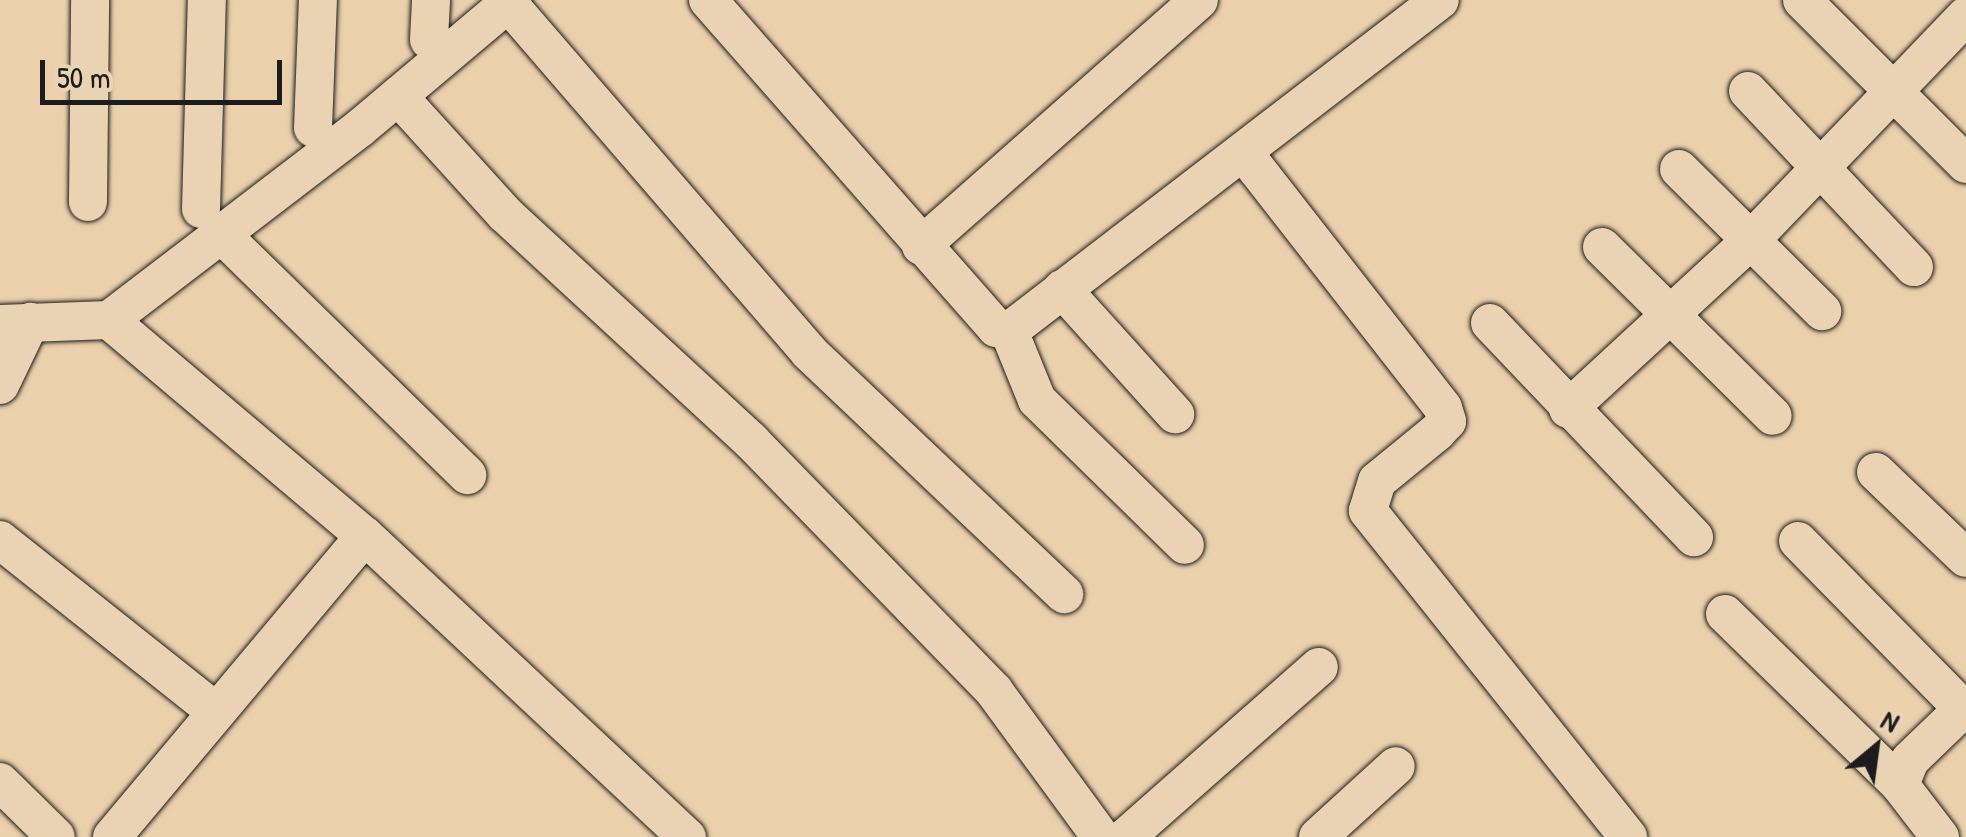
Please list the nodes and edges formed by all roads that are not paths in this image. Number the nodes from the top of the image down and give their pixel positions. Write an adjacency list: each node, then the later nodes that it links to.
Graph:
1 (90, 0): 21 (street)
2 (208, 0): 22 (street)
3 (318, 0): 16 (street)
4 (431, 0): 12 (street)
5 (708, 0): 24 (street)
6 (1200, 0): 24 (street)
7 (1440, 0): 17 (street)
8 (1802, 0): 13 (street)
9 (1950, 0): 11 (street)
10 (510, 2): 15 (street); 46 (street)
11 (1966, 17): 13 (street)
12 (429, 40)
13 (1896, 90): 18 (street); 19 (street)
14 (1748, 91): 19 (street)
15 (398, 96): 22 (street); 57 (street)
16 (312, 128)
17 (1244, 153): 27 (street); 60 (street)
18 (1966, 164)
19 (1820, 168): 23 (street); 26 (street)
20 (1679, 169): 23 (street)
21 (88, 202)
22 (210, 220): 30 (street); 39 (street)
23 (1752, 240): 28 (street); 29 (street)
24 (921, 246): 33 (street)
25 (1602, 247): 29 (street)
26 (1914, 268)
27 (1062, 289): 33 (street); 36 (street)
28 (1822, 311)
29 (1671, 317): 35 (street); 37 (street)
30 (108, 320): 32 (street); 40 (street)
31 (1490, 322): 35 (street)
32 (15, 323): 34 (street)
33 (1008, 331): 44 (street)
34 (0, 385)
35 (1568, 409): 41 (street)
36 (1175, 414)
37 (1773, 416)
38 (1876, 472): 45 (street)
39 (467, 475)
40 (366, 536): 50 (street); 56 (street)
41 (1694, 537)
42 (0, 540): 50 (street)
43 (1798, 542): 49 (street)
44 (1185, 545)
45 (1966, 558)
46 (1064, 594)
47 (1725, 614): 53 (street)
48 (1320, 667): 58 (street)
49 (1964, 707): 53 (street)
50 (214, 710): 55 (street)
51 (1396, 766): 59 (street)
52 (0, 782): 54 (street)
53 (1900, 785): 61 (street)
54 (56, 837)
55 (112, 837)
56 (687, 837)
57 (1101, 837)
58 (1126, 837)
59 (1318, 837)
60 (1628, 837)
61 (1940, 837)

